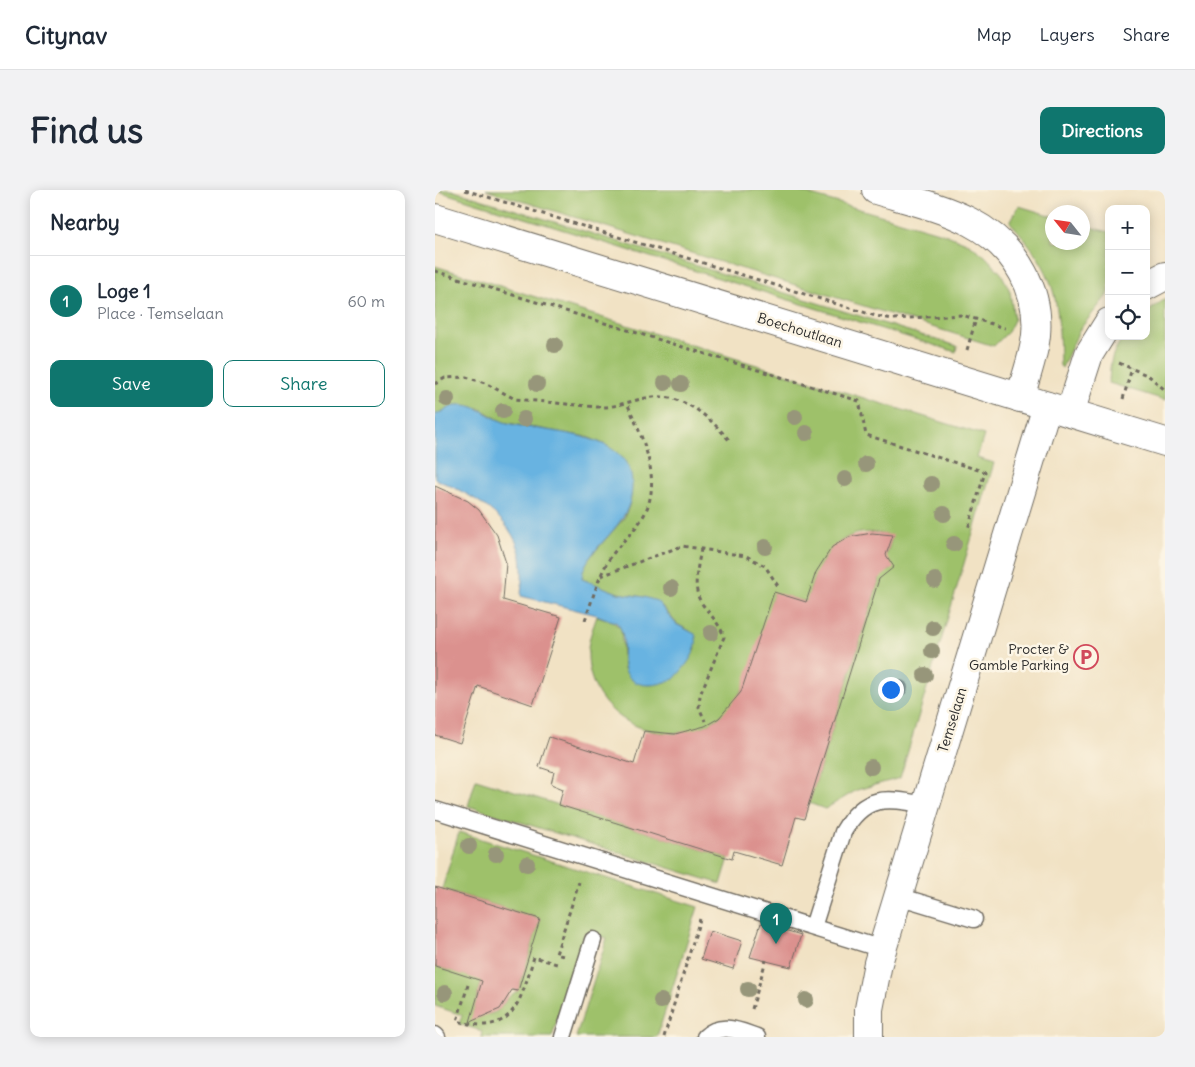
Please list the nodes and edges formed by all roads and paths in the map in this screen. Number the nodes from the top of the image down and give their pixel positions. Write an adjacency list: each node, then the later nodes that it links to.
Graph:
1 (465, 190): 8 (path)
2 (876, 190): 8 (main road)
3 (435, 218): 12 (main road, Boechoutlaan)
4 (435, 271): 17 (path)
5 (1165, 276): 6 (main road)
6 (1150, 284)
7 (1105, 328): 9 (main road, Temselaan)
8 (1036, 337): 12 (main road)
9 (1089, 354): 11 (path); 14 (main road, Temselaan)
10 (435, 384): 13 (path)
11 (1165, 390)
12 (1020, 398): 14 (main road, Boechoutlaan)
13 (627, 403): 15 (path); 19 (path)
14 (1058, 409): 16 (main road, Boechoutlaan); 23 (main road, Temselaan)
15 (729, 440)
16 (1165, 442)
17 (968, 529)
18 (701, 549): 19 (path); 20 (path); 22 (path)
19 (601, 576): 21 (path)
20 (778, 586)
21 (585, 620)
22 (705, 721)
23 (926, 805): 27 (main road, Temselaan); 29 (lane)
24 (435, 810): 25 (lane)
25 (587, 857): 26 (lane); 32 (path)
26 (708, 895): 29 (lane); 38 (path)
27 (898, 896): 28 (lane); 31 (main road, Temselaan)
28 (974, 919)
29 (813, 927): 31 (lane)
30 (593, 940): 37 (lane)
31 (882, 949): 41 (main road, Temselaan)
32 (567, 957)
33 (766, 960): 36 (path)
34 (563, 966): 35 (path)
35 (468, 985)
36 (752, 1009)
37 (563, 1037)
38 (664, 1037)
39 (705, 1037): 40 (lane)
40 (757, 1037)
41 (869, 1037)

